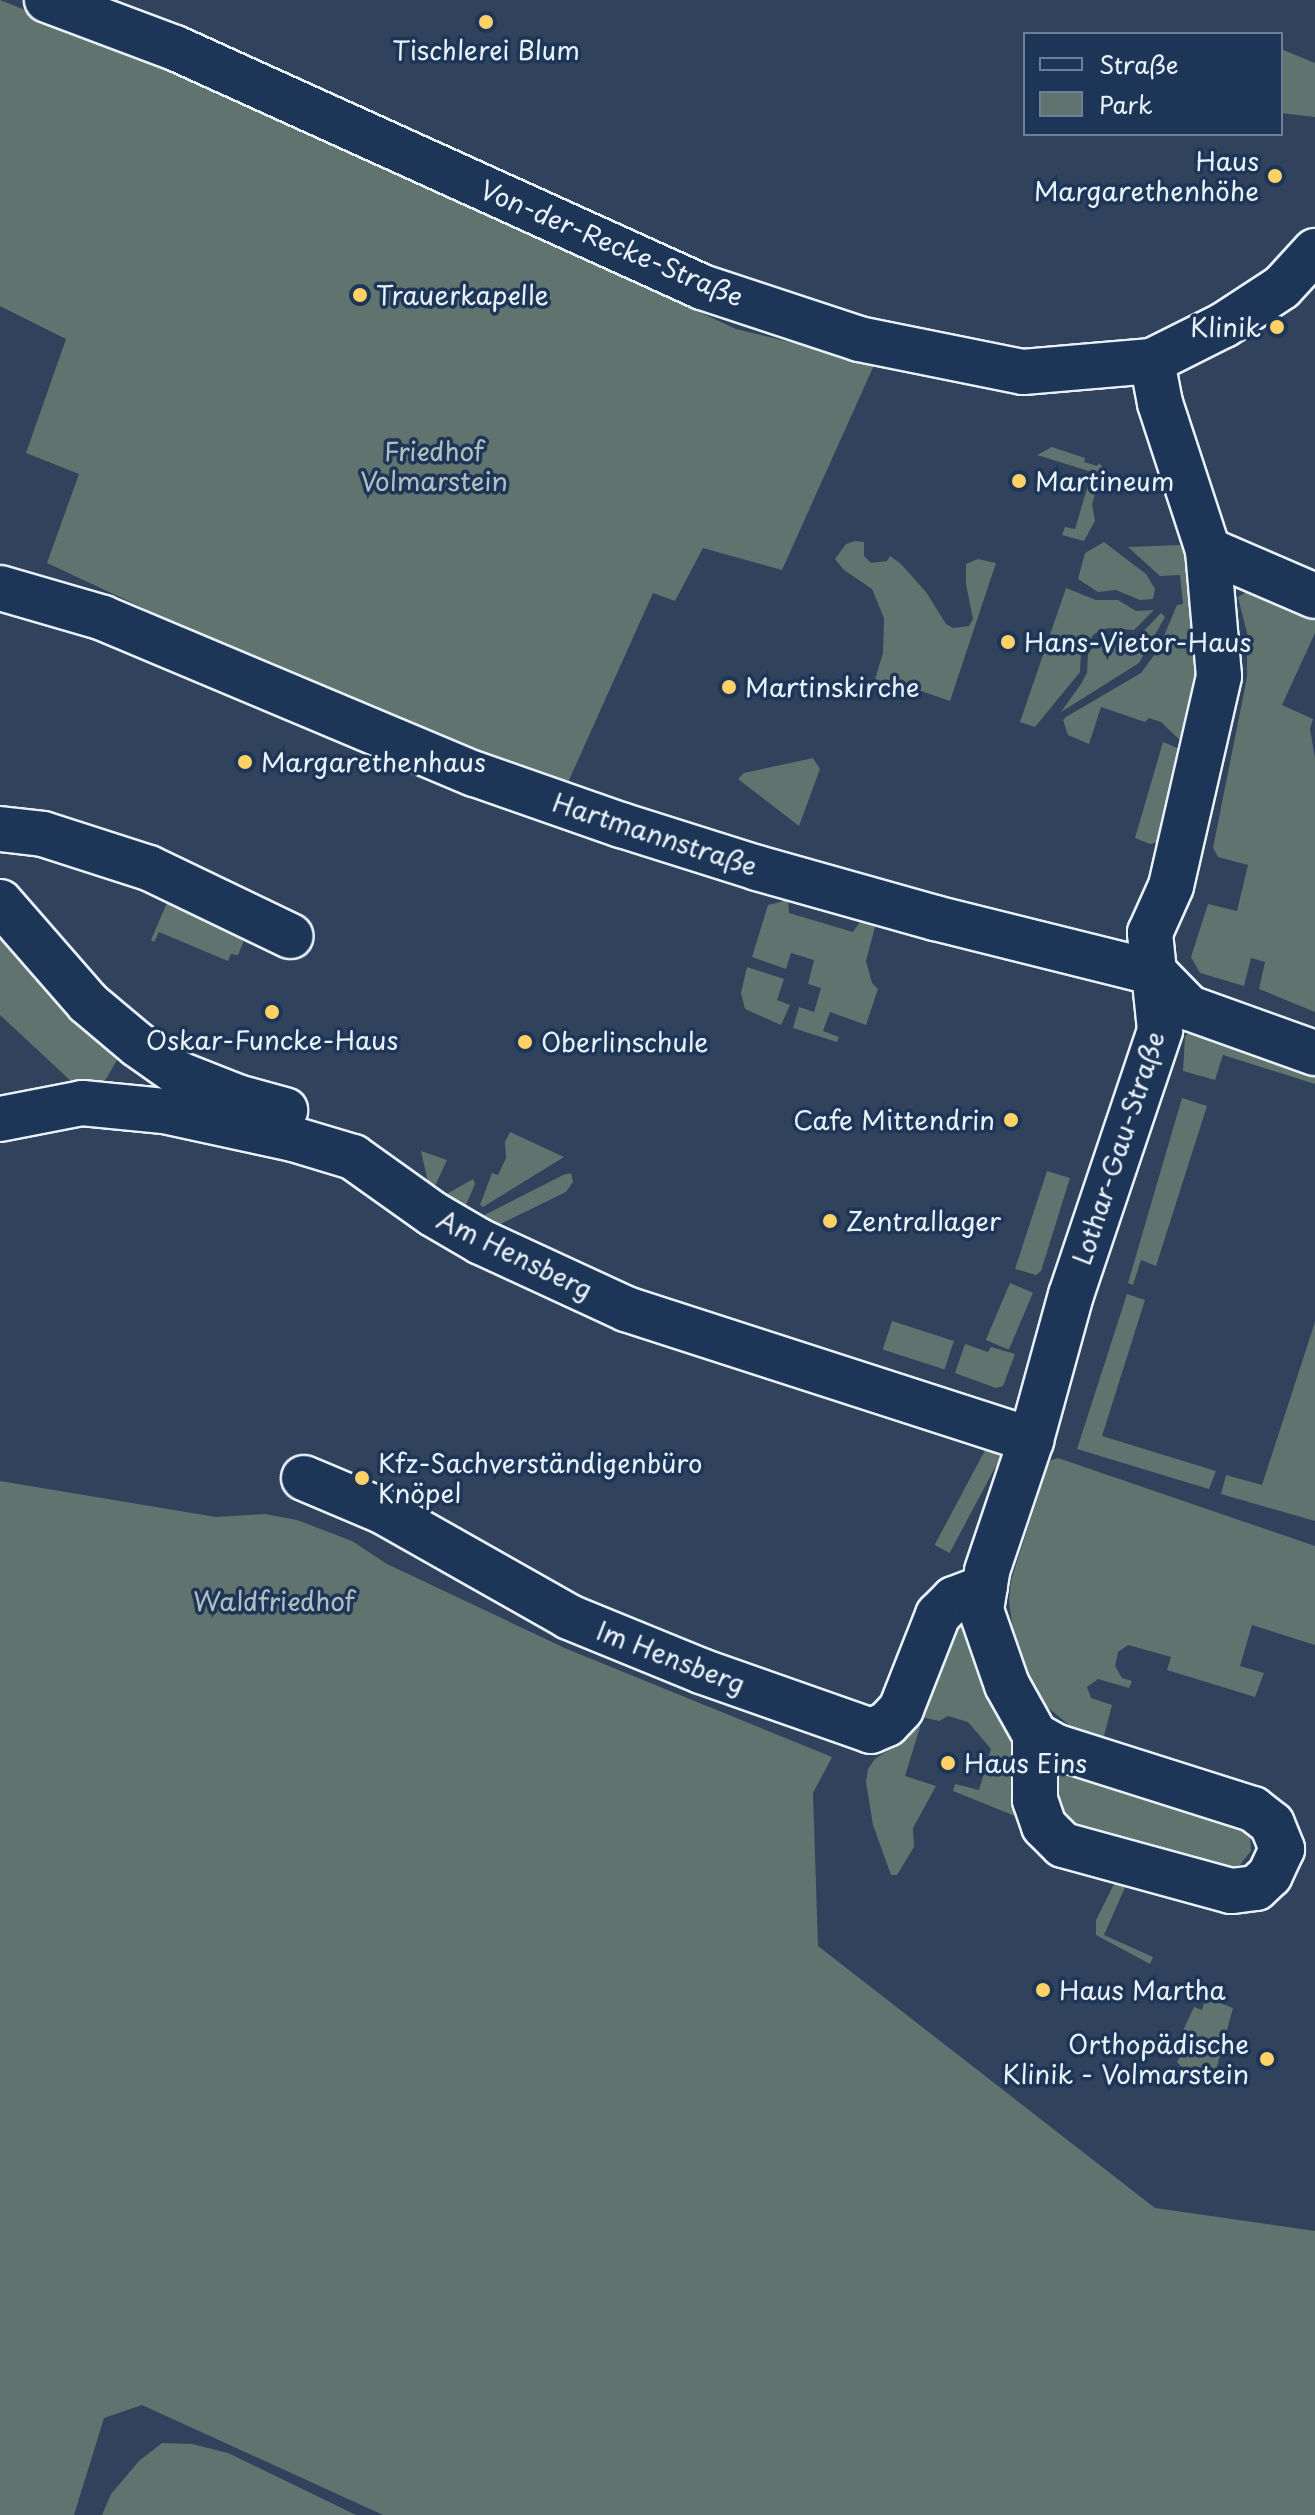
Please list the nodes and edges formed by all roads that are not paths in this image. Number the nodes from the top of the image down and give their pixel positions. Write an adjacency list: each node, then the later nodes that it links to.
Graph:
1 (47, 0): 3 (street, Von-der-Recke-Straße)
2 (1315, 251): 3 (street, Von-der-Recke-Straße)
3 (1152, 361): 4 (street, Lothar-Gau-Straße)
4 (1208, 550): 6 (street); 10 (street, Lothar-Gau-Straße)
5 (0, 588): 10 (street, Hartmannstraße)
6 (1315, 596)
7 (0, 829): 9 (street)
8 (0, 902): 13 (street)
9 (290, 936)
10 (1155, 973): 11 (street); 14 (street, Lothar-Gau-Straße)
11 (1315, 1053)
12 (0, 1119): 13 (street, Am Hensberg)
13 (405, 1194): 14 (street, Am Hensberg)
14 (1031, 1440): 16 (street, Lothar-Gau-Straße)
15 (304, 1478): 16 (street, Im Hensberg)
16 (985, 1587): 17 (street, Lothar-Gau-Straße)
17 (1035, 1735): 17 (street, Lothar-Gau-Straße)

